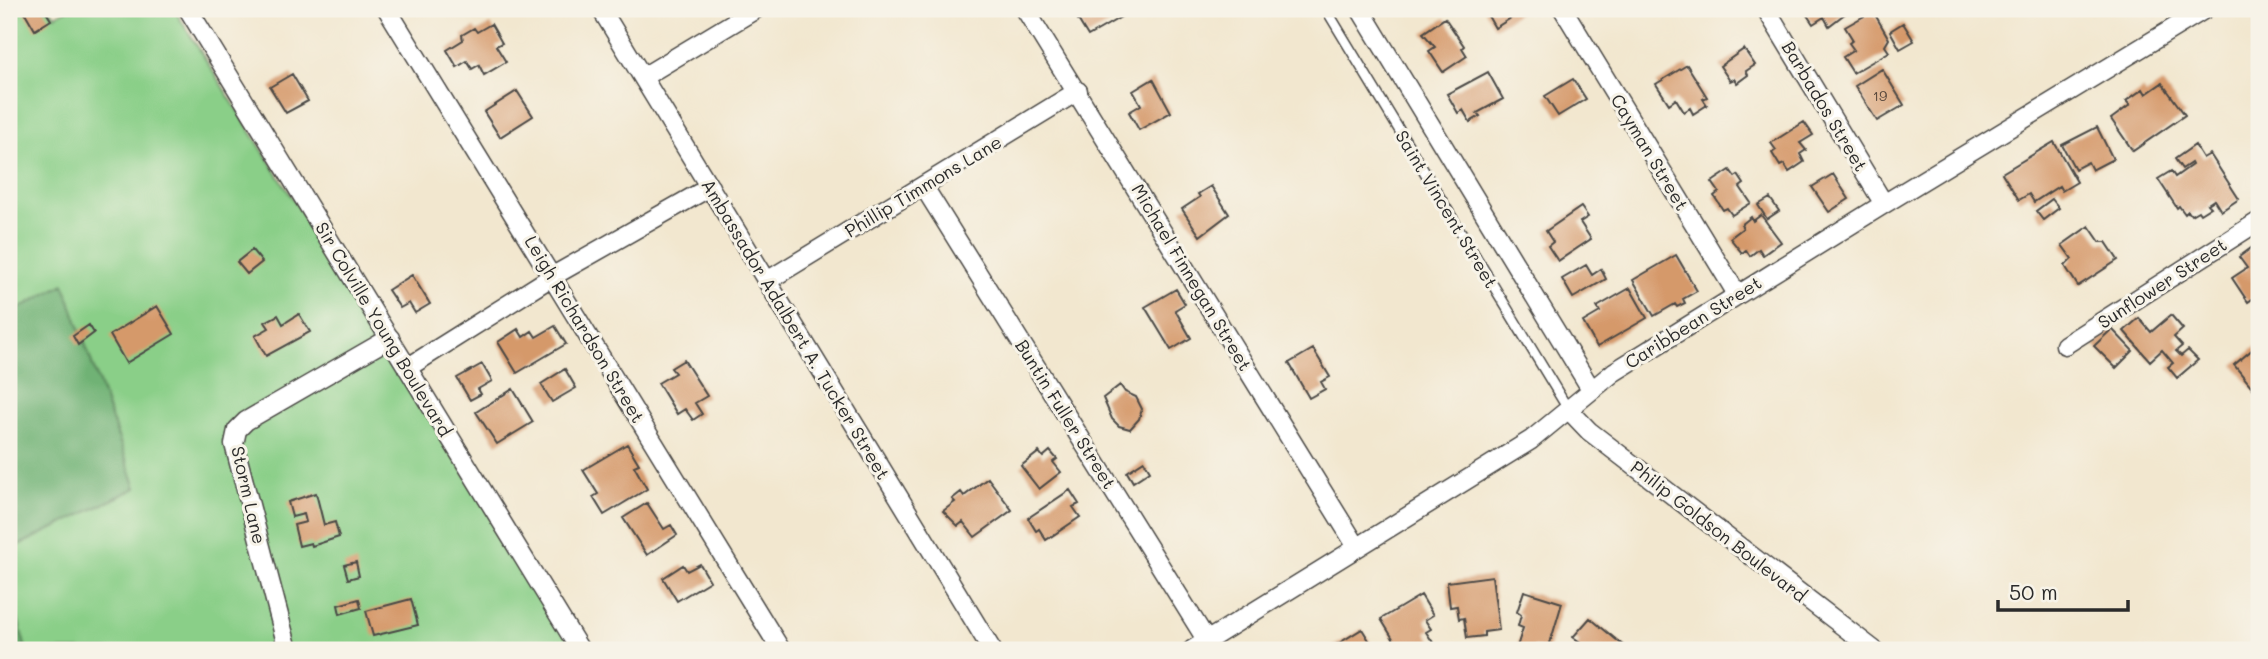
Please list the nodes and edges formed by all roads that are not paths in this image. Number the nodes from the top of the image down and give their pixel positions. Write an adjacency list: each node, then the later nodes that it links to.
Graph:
1 (188, 9): 20 (street, Sir Colville Young Boulevard)
2 (387, 9): 17 (street, Leigh Richardson Street)
3 (601, 9): 11 (street, Ambassador Adalbert A. Tucker Street)
4 (756, 9): 11 (street)
5 (1025, 9): 12 (street, Michael Finnegan Street)
6 (1326, 9): 24 (lane, Saint Vincent Street)
7 (1360, 9): 23 (street, Saint Vincent Street)
8 (1563, 9): 19 (street, Cayman Street)
9 (1766, 9): 15 (street, Barbados Street)
10 (2205, 9): 15 (street, Caribbean Street)
11 (643, 77): 13 (street, Ambassador Adalbert A. Tucker Street)
12 (1078, 91): 14 (street, Phillip Timmons Lane); 25 (street, Michael Finnegan Street)
13 (710, 187): 17 (street); 18 (street, Ambassador Adalbert A. Tucker Street)
14 (924, 187): 18 (street, Phillip Timmons Lane); 26 (street, Buntin Fuller Street)
15 (1884, 204): 19 (street, Caribbean Street)
16 (2259, 221): 21 (street, Sunflower Street)
17 (553, 276): 22 (street); 29 (street, Leigh Richardson Street)
18 (767, 281): 30 (street, Ambassador Adalbert A. Tucker Street)
19 (1737, 294): 23 (street, Caribbean Street)
20 (390, 338): 22 (street, Sir Colville Young Boulevard); 27 (street, Storm Lane)
21 (2065, 345)
22 (407, 368): 28 (street, Sir Colville Young Boulevard)
23 (1591, 389): 24 (street, Caribbean Street)
24 (1568, 409): 25 (street, Caribbean Street); 31 (street, Philip Goldson Boulevard)
25 (1357, 547): 26 (street, Caribbean Street)
26 (1200, 646)
27 (288, 650)
28 (580, 650)
29 (781, 650)
30 (992, 650)
31 (1874, 650)

